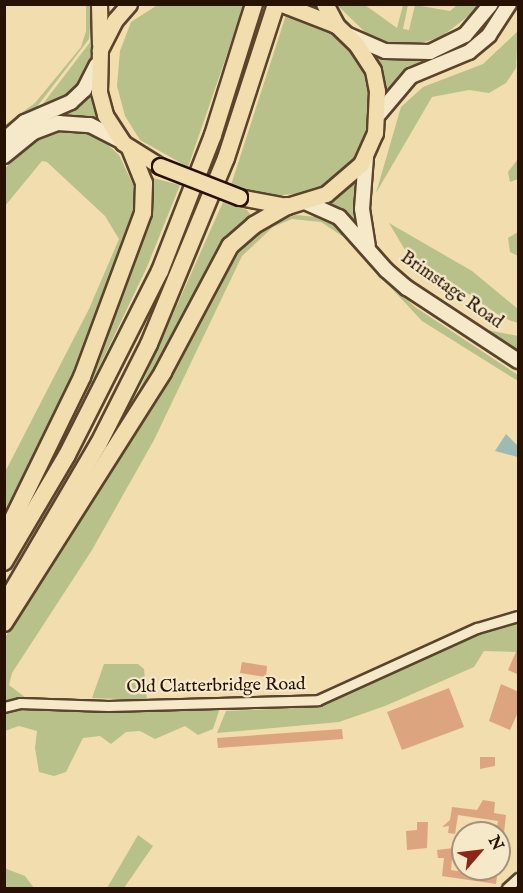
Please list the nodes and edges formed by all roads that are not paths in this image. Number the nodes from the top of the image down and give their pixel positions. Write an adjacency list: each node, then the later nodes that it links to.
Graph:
1 (99, 4): 10 (main road)
2 (129, 4): 10 (main road)
3 (254, 4): 21 (highway)
4 (276, 4): 22 (highway)
5 (282, 4): 9 (main road)
6 (325, 4): 9 (highway)
7 (491, 4): 9 (main road)
8 (509, 4): 11 (main road)
9 (342, 30): 11 (main road)
10 (99, 57): 12 (main road); 13 (main road)
11 (378, 115): 15 (main road)
12 (4, 140)
13 (127, 146): 14 (main road); 17 (main road, bridge); 20 (highway)
14 (4, 156)
15 (366, 157): 16 (main road); 18 (main road, Brimstage Road)
16 (305, 202): 17 (main road); 18 (main road, Brimstage Road)
17 (287, 206): 24 (highway)
18 (368, 246): 19 (main road, Brimstage Road)
19 (519, 362)
20 (4, 537)
21 (4, 562)
22 (4, 606)
23 (519, 616): 25 (street, Old Clatterbridge Road)
24 (4, 623)
25 (4, 706)
26 (519, 878): 27 (street)
27 (507, 888)

